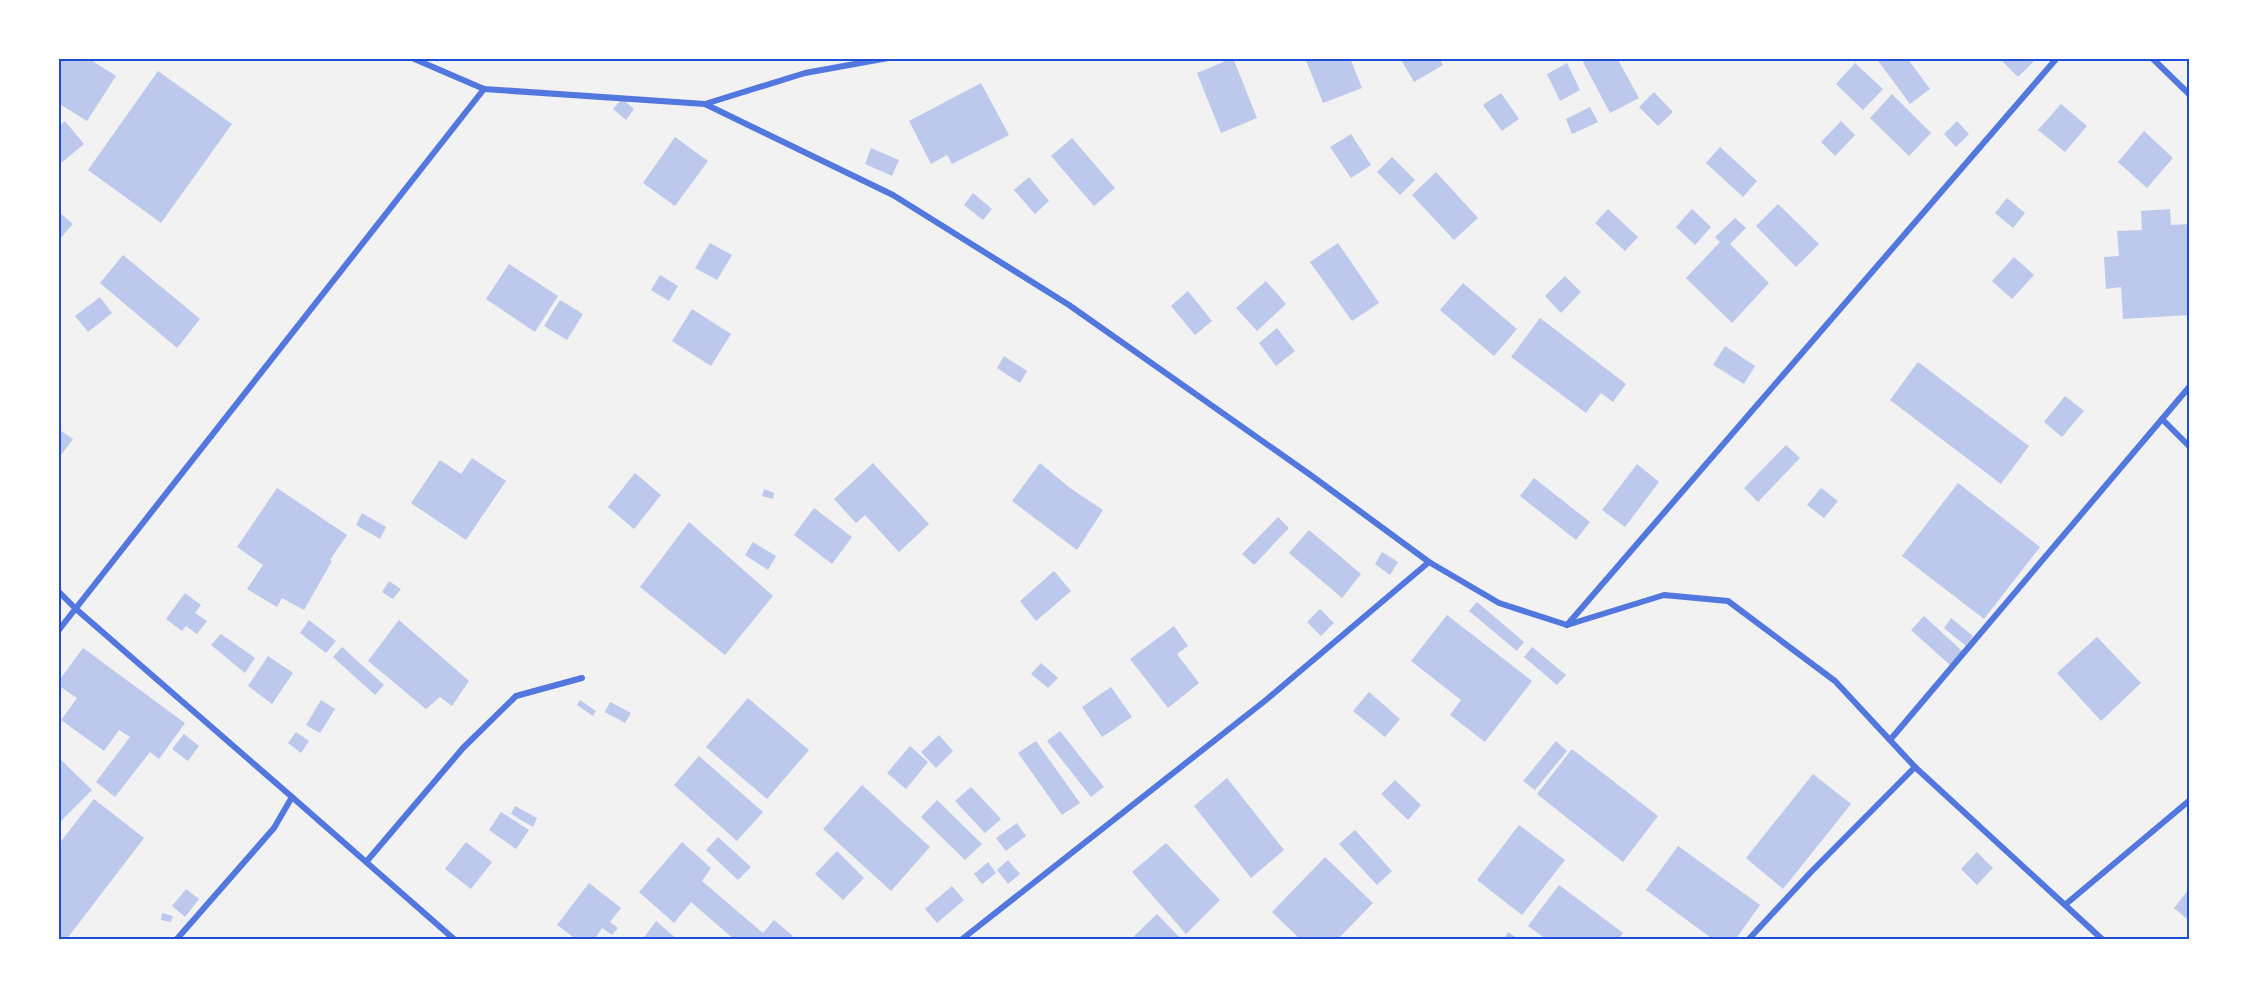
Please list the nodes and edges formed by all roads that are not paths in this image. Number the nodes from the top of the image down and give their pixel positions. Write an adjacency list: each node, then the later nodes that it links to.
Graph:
1 (412, 58): 5 (street)
2 (888, 58): 7 (street)
3 (2057, 58): 14 (street)
4 (2152, 58): 6 (street)
5 (484, 89): 7 (street); 13 (street)
6 (2190, 95)
7 (705, 104): 11 (street)
8 (2190, 386): 9 (street)
9 (2162, 419): 10 (street); 17 (street)
10 (2190, 447)
11 (1429, 562): 14 (street); 25 (street)
12 (58, 591): 13 (street)
13 (76, 609): 15 (street); 19 (street)
14 (1567, 625): 17 (street)
15 (58, 631)
16 (582, 678): 21 (street)
17 (1890, 740): 18 (street)
18 (1915, 767): 22 (street); 26 (street)
19 (292, 797): 21 (street); 23 (street)
20 (2190, 800): 22 (street)
21 (367, 861): 24 (street)
22 (2066, 904): 27 (street)
23 (176, 939)
24 (455, 939)
25 (961, 939)
26 (1748, 939)
27 (2103, 939)

